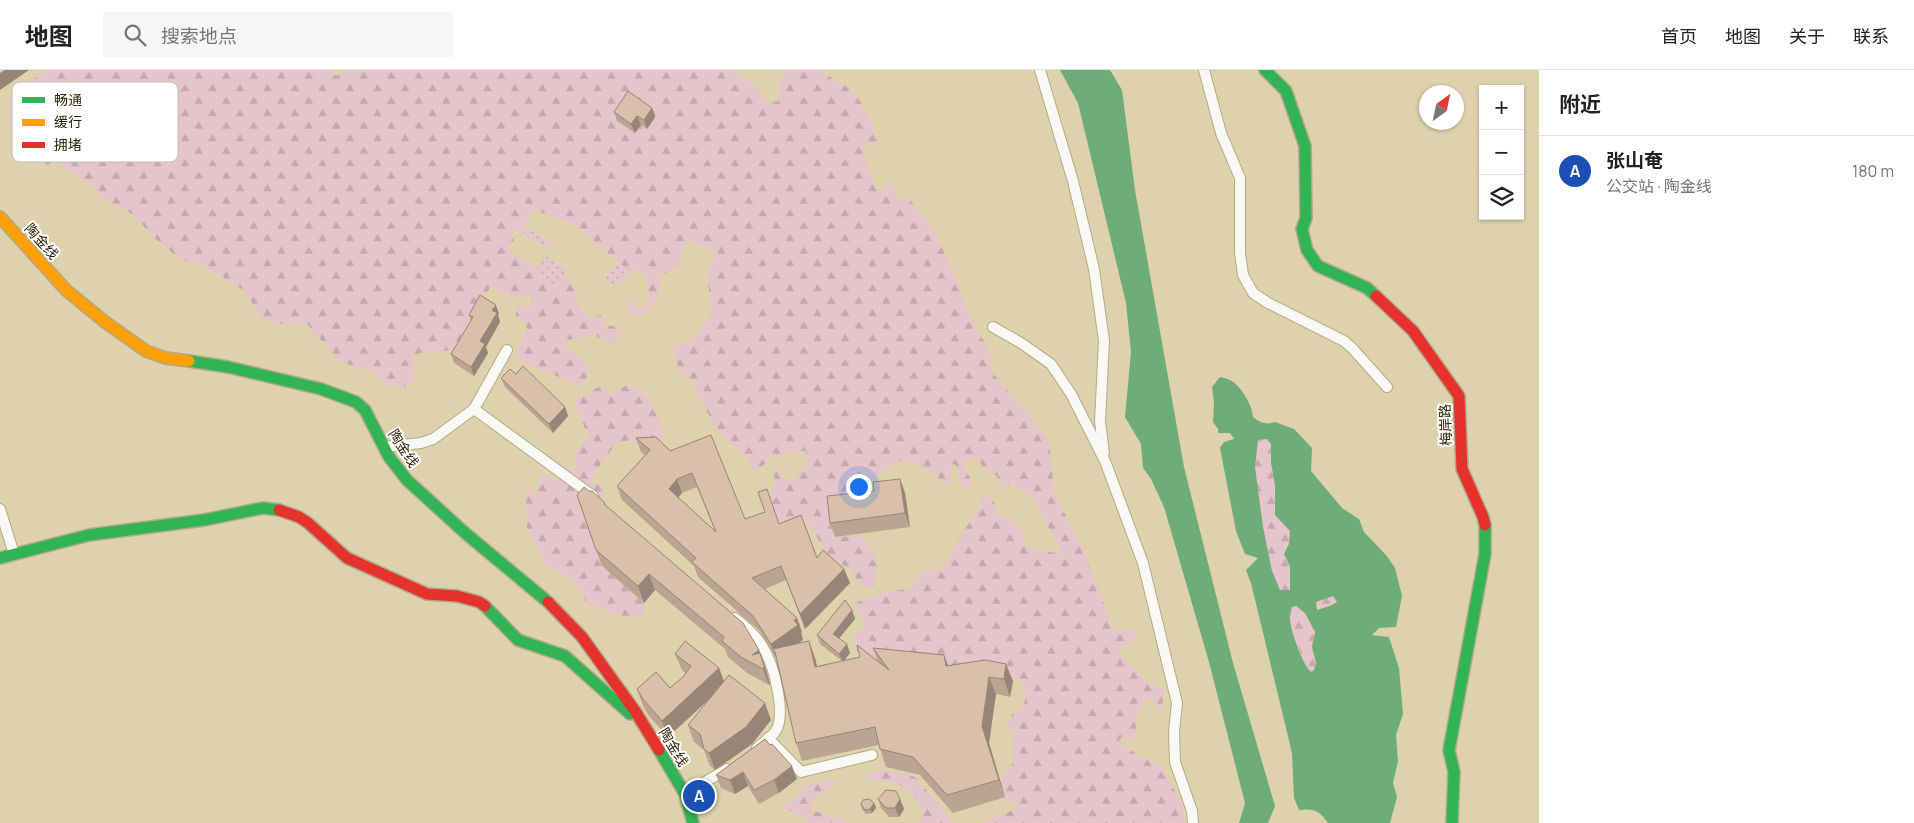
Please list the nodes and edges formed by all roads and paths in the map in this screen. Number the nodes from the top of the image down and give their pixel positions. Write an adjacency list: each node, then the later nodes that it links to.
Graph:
1 (1040, 70): 10 (street)
2 (1204, 70): 7 (street)
3 (1264, 70): 24 (street, 梅岸路)
4 (0, 217): 9 (street, 陶金线)
5 (993, 327): 10 (street)
6 (507, 350): 8 (street)
7 (1387, 387)
8 (474, 409): 9 (street); 11 (street)
9 (384, 447): 16 (street, 陶金线)
10 (1105, 461): 23 (street)
11 (602, 502)
12 (0, 509): 13 (street)
13 (14, 554): 14 (street); 16 (street)
14 (0, 558)
15 (725, 608): 17 (street)
16 (644, 727): 21 (street, 陶金线)
17 (768, 738): 18 (street); 19 (street)
18 (751, 753)
19 (872, 755)
20 (734, 765): 21 (street)
21 (685, 794): 22 (street, 陶金线)
22 (693, 823)
23 (1193, 823)
24 (1452, 823)

